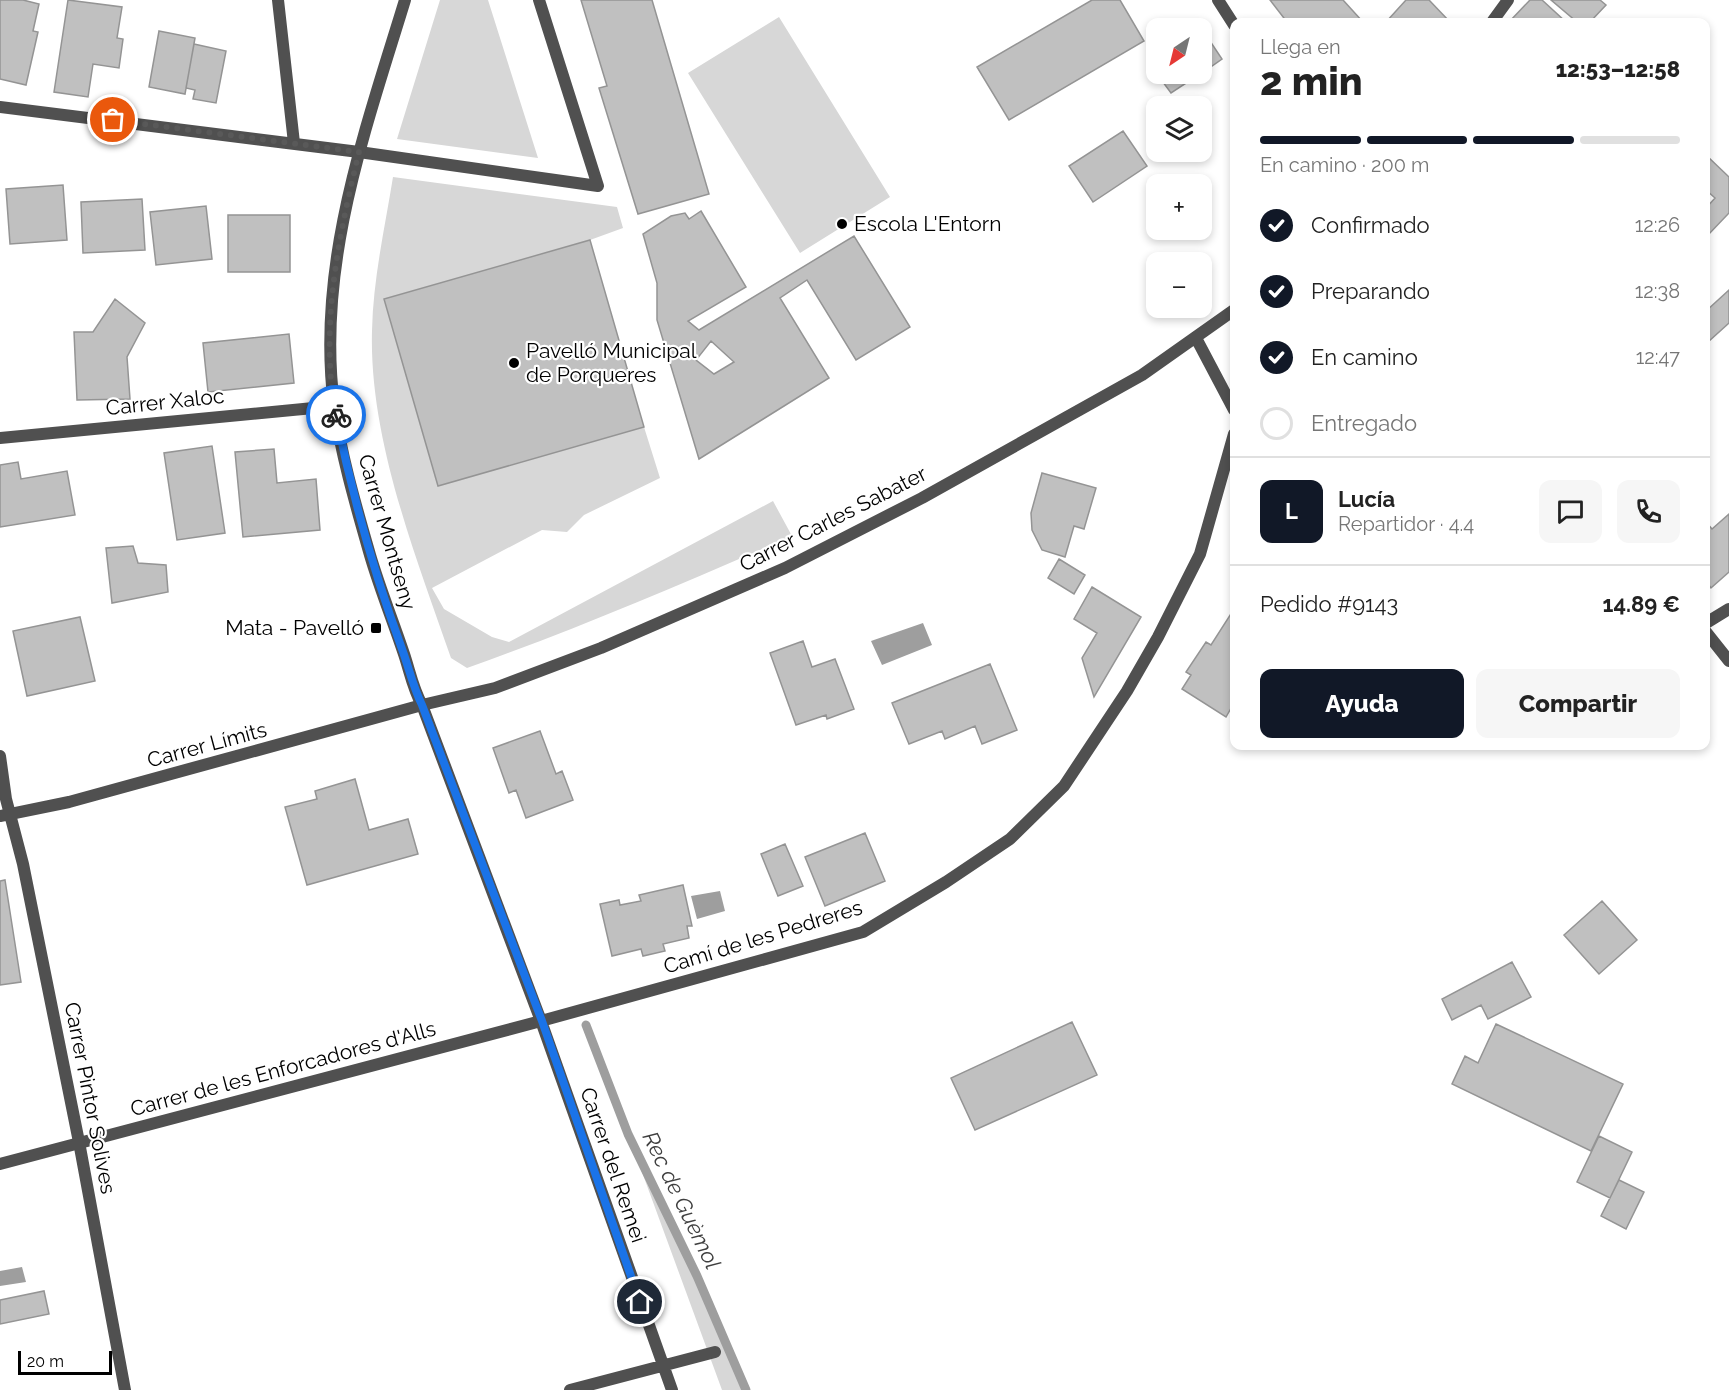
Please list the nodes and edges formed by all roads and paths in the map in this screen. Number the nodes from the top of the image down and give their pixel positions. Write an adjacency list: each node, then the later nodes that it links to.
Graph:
1 (278, 0): 9 (street)
2 (405, 0): 10 (street, Carrer Montseny)
3 (539, 0): 10 (street)
4 (1218, 0): 7 (street)
5 (1508, 0): 6 (street)
6 (1495, 18)
7 (1230, 19)
8 (0, 106): 9 (street)
9 (294, 143): 10 (street)
10 (359, 152): 14 (street, Carrer Montseny)
11 (1230, 313): 12 (street, Carrer Carles Sabater)
12 (1196, 338): 13 (street); 21 (street, Carrer Carles Sabater)
13 (1230, 402)
14 (334, 406): 15 (street, Carrer Xaloc); 21 (street, Carrer Montseny)
15 (0, 438)
16 (1230, 448): 24 (street, Camí de les Pedreres)
17 (1729, 609): 18 (street)
18 (1710, 621)
19 (1710, 637): 20 (street)
20 (1729, 661)
21 (422, 705): 23 (street, Carrer Límits); 24 (street, Carrer Montseny)
22 (0, 756): 23 (street, Carrer Pintor Solives)
23 (5, 815): 25 (street, Carrer Pintor Solives)
24 (542, 1021): 25 (street, Carrer de les Enforcadores d'Alls); 28 (street, Carrer del Remei)
25 (79, 1142): 26 (street, Carrer de les Enforcadores d'Alls); 29 (street, Carrer Pintor Solives)
26 (0, 1164)
27 (715, 1352): 28 (street)
28 (662, 1365): 30 (street); 31 (street, Carrer del Remei)
29 (125, 1390)
30 (570, 1390)
31 (672, 1390)

